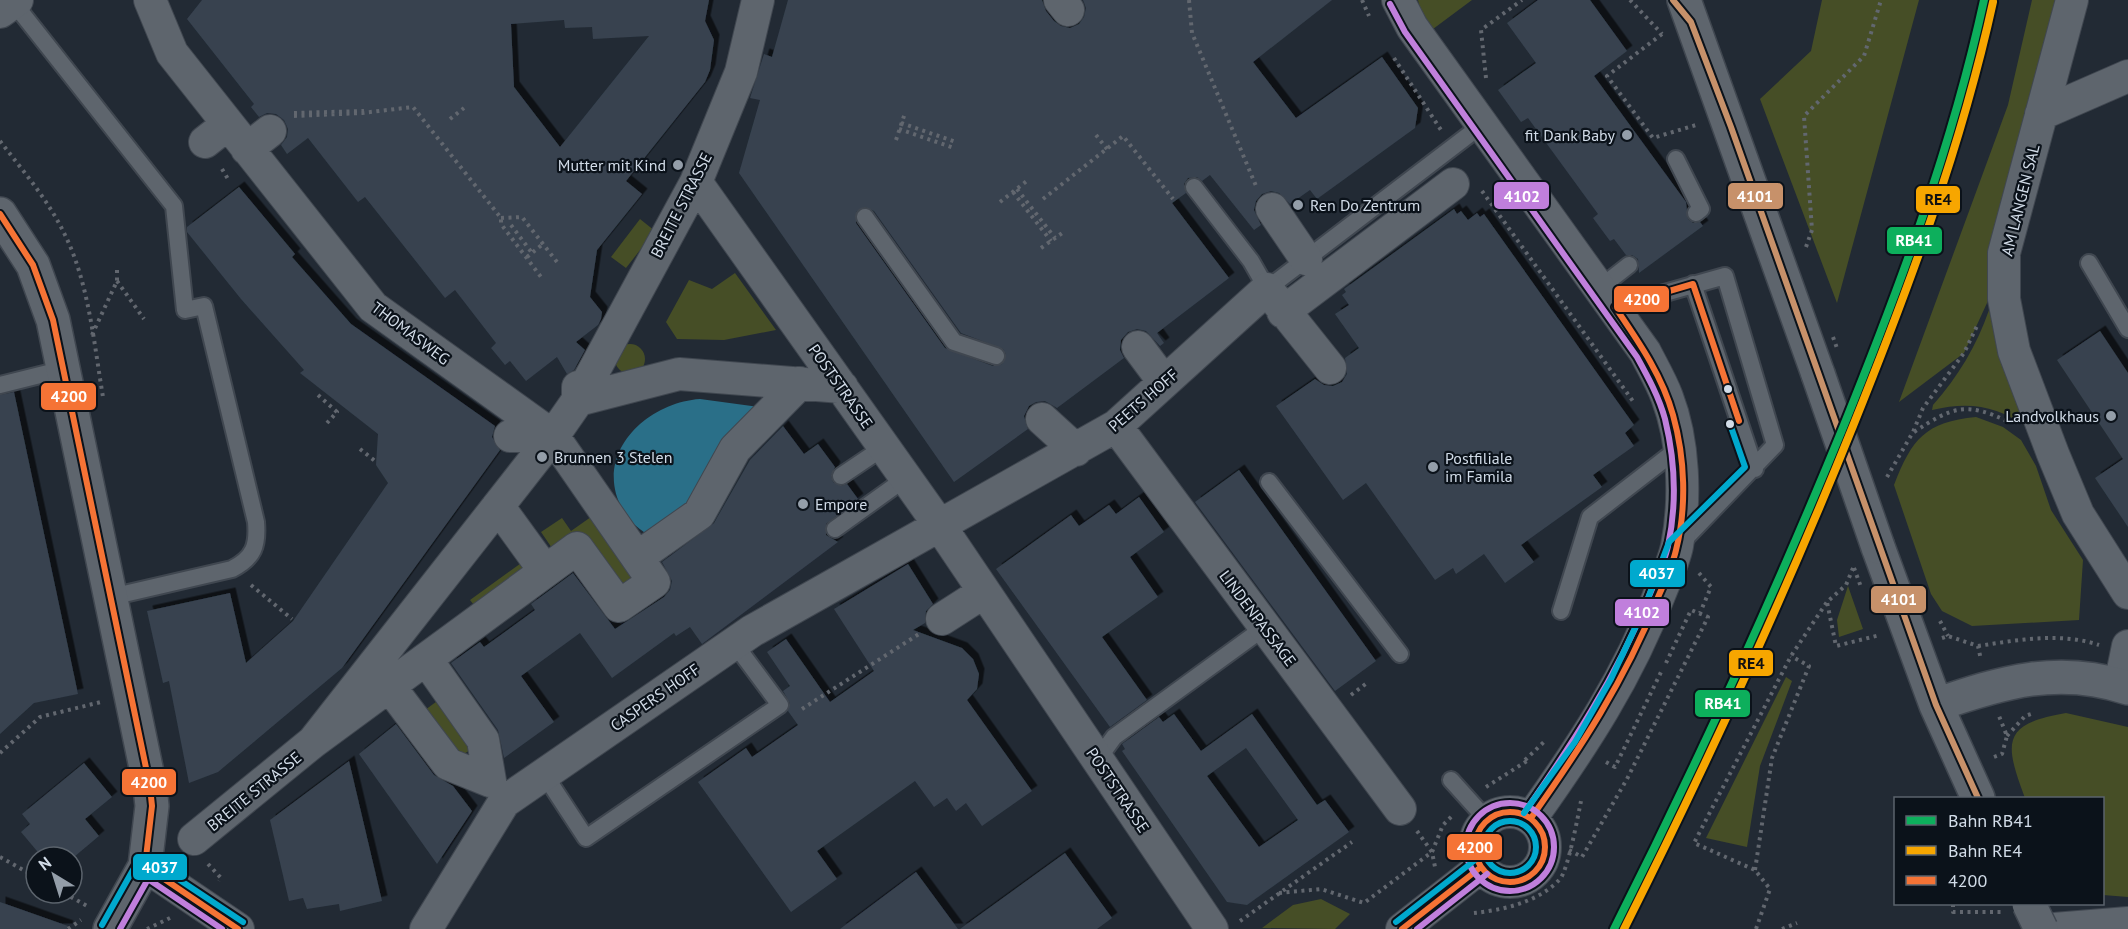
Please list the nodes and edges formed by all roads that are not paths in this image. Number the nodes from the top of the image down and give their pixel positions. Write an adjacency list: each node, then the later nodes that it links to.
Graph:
1 (150, 0): 38 (street, THOMASWEG)
2 (758, 0): 11 (street, BREITE STRASSE)
3 (1398, 0): 9 (street)
4 (2072, 0): 8 (street, AM LANGEN SAL)
5 (10, 5): 55 (lane)
6 (1677, 14): 64 (street, bridge)
7 (2128, 76): 8 (street)
8 (2041, 114): 50 (street, AM LANGEN SAL)
9 (1483, 124): 18 (lane, PEETS HOFF); 22 (street)
10 (1676, 159): 15 (lane)
11 (696, 182): 33 (street, POSTSTRASSE); 34 (street, BREITE STRASSE)
12 (1467, 186): 23 (street, PEETS HOFF)
13 (1194, 187): 23 (lane)
14 (1272, 209): 18 (street)
15 (1696, 213)
16 (0, 214): 29 (street)
17 (865, 217): 26 (lane)
18 (1306, 259): 23 (lane, PEETS HOFF)
19 (2089, 264): 24 (lane)
20 (1629, 265): 22 (lane)
21 (1693, 284): 22 (lane); 42 (lane); 42 (lane)
22 (1608, 297): 40 (street)
23 (1275, 300): 28 (street); 30 (street, PEETS HOFF)
24 (2128, 329)
25 (1138, 347): 30 (street)
26 (996, 356)
27 (579, 366): 34 (street)
28 (1330, 368)
29 (64, 369): 32 (lane); 55 (street)
30 (1164, 382): 36 (street, PEETS HOFF)
31 (800, 383): 33 (street); 34 (street); 51 (street)
32 (0, 385)
33 (842, 387): 39 (street, POSTSTRASSE)
34 (578, 400): 38 (street, BREITE STRASSE)
35 (1042, 419): 41 (street)
36 (1116, 426): 41 (street, PEETS HOFF); 58 (street, LINDENPASSAGE)
37 (510, 436): 38 (street)
38 (553, 436): 46 (street, BREITE STRASSE); 51 (street, BREITE STRASSE)
39 (884, 447): 43 (lane); 44 (street, POSTSTRASSE)
40 (1679, 448): 49 (street); 56 (lane)
41 (1076, 450): 47 (street, PEETS HOFF)
42 (1755, 469): 49 (lane)
43 (842, 476)
44 (906, 478): 47 (street, POSTSTRASSE); 48 (lane)
45 (1269, 482): 60 (lane)
46 (498, 506): 52 (street); 63 (street, BREITE STRASSE)
47 (940, 526): 53 (street, POSTSTRASSE); 59 (street, CASPERS HOFF)
48 (835, 528)
49 (1677, 547): 71 (street)
50 (2118, 556): 54 (street, AM LANGEN SAL)
51 (638, 557): 52 (street, BREITE STRASSE)
52 (545, 571): 61 (street, BREITE STRASSE)
53 (984, 592): 57 (street); 65 (street, POSTSTRASSE)
54 (2128, 593)
55 (111, 597): 73 (street)
56 (1561, 611)
57 (942, 619)
58 (1265, 627): 65 (lane); 69 (street, LINDENPASSAGE)
59 (743, 637): 66 (street, CASPERS HOFF); 66 (lane)
60 (1400, 654)
61 (426, 659): 63 (street, BREITE STRASSE); 63 (street)
62 (2126, 668): 64 (street)
63 (368, 673): 72 (street, BREITE STRASSE)
64 (1936, 705): 68 (street)
65 (1098, 759): 77 (street, POSTSTRASSE)
66 (544, 774): 80 (street, CASPERS HOFF)
67 (1451, 780): 70 (lane)
68 (1978, 797)
69 (1400, 809)
70 (1477, 809): 71 (street); 74 (street)
71 (1531, 818): 74 (street)
72 (194, 839)
73 (145, 866): 78 (street); 79 (street)
74 (1481, 867): 81 (street)
75 (2029, 905): 82 (street, bridge)
76 (2128, 923): 83 (street)
77 (1224, 926)
78 (110, 929)
79 (238, 929)
80 (426, 929)
81 (1402, 929)
82 (2041, 929)
83 (2054, 929)

